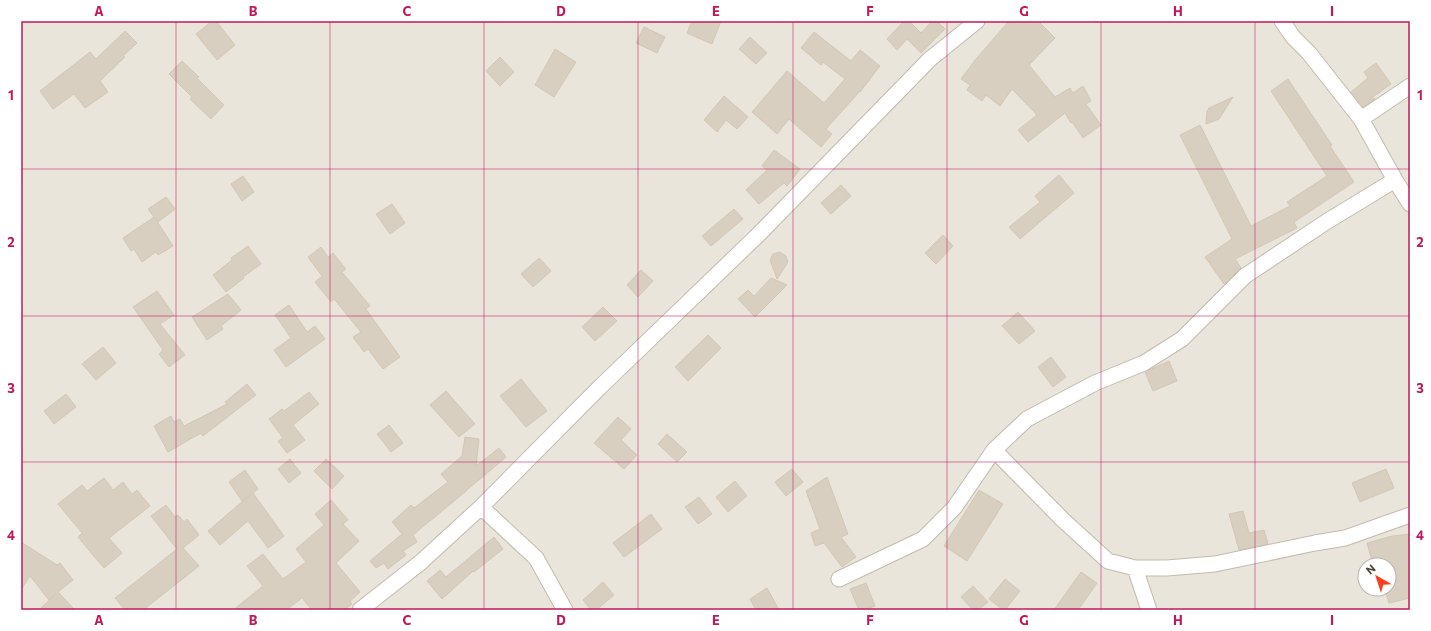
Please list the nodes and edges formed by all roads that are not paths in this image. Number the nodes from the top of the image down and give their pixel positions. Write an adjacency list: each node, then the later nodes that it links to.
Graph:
1 (977, 21): 8 (street)
2 (1282, 21): 4 (street)
3 (1410, 86): 4 (street)
4 (1361, 118): 5 (street)
5 (1395, 180): 6 (street); 7 (street)
6 (1410, 204)
7 (994, 450): 10 (street); 11 (street)
8 (481, 507): 12 (street); 13 (street)
9 (1410, 515): 10 (street)
10 (1134, 568): 14 (street)
11 (840, 579)
12 (360, 610)
13 (565, 610)
14 (1149, 610)

